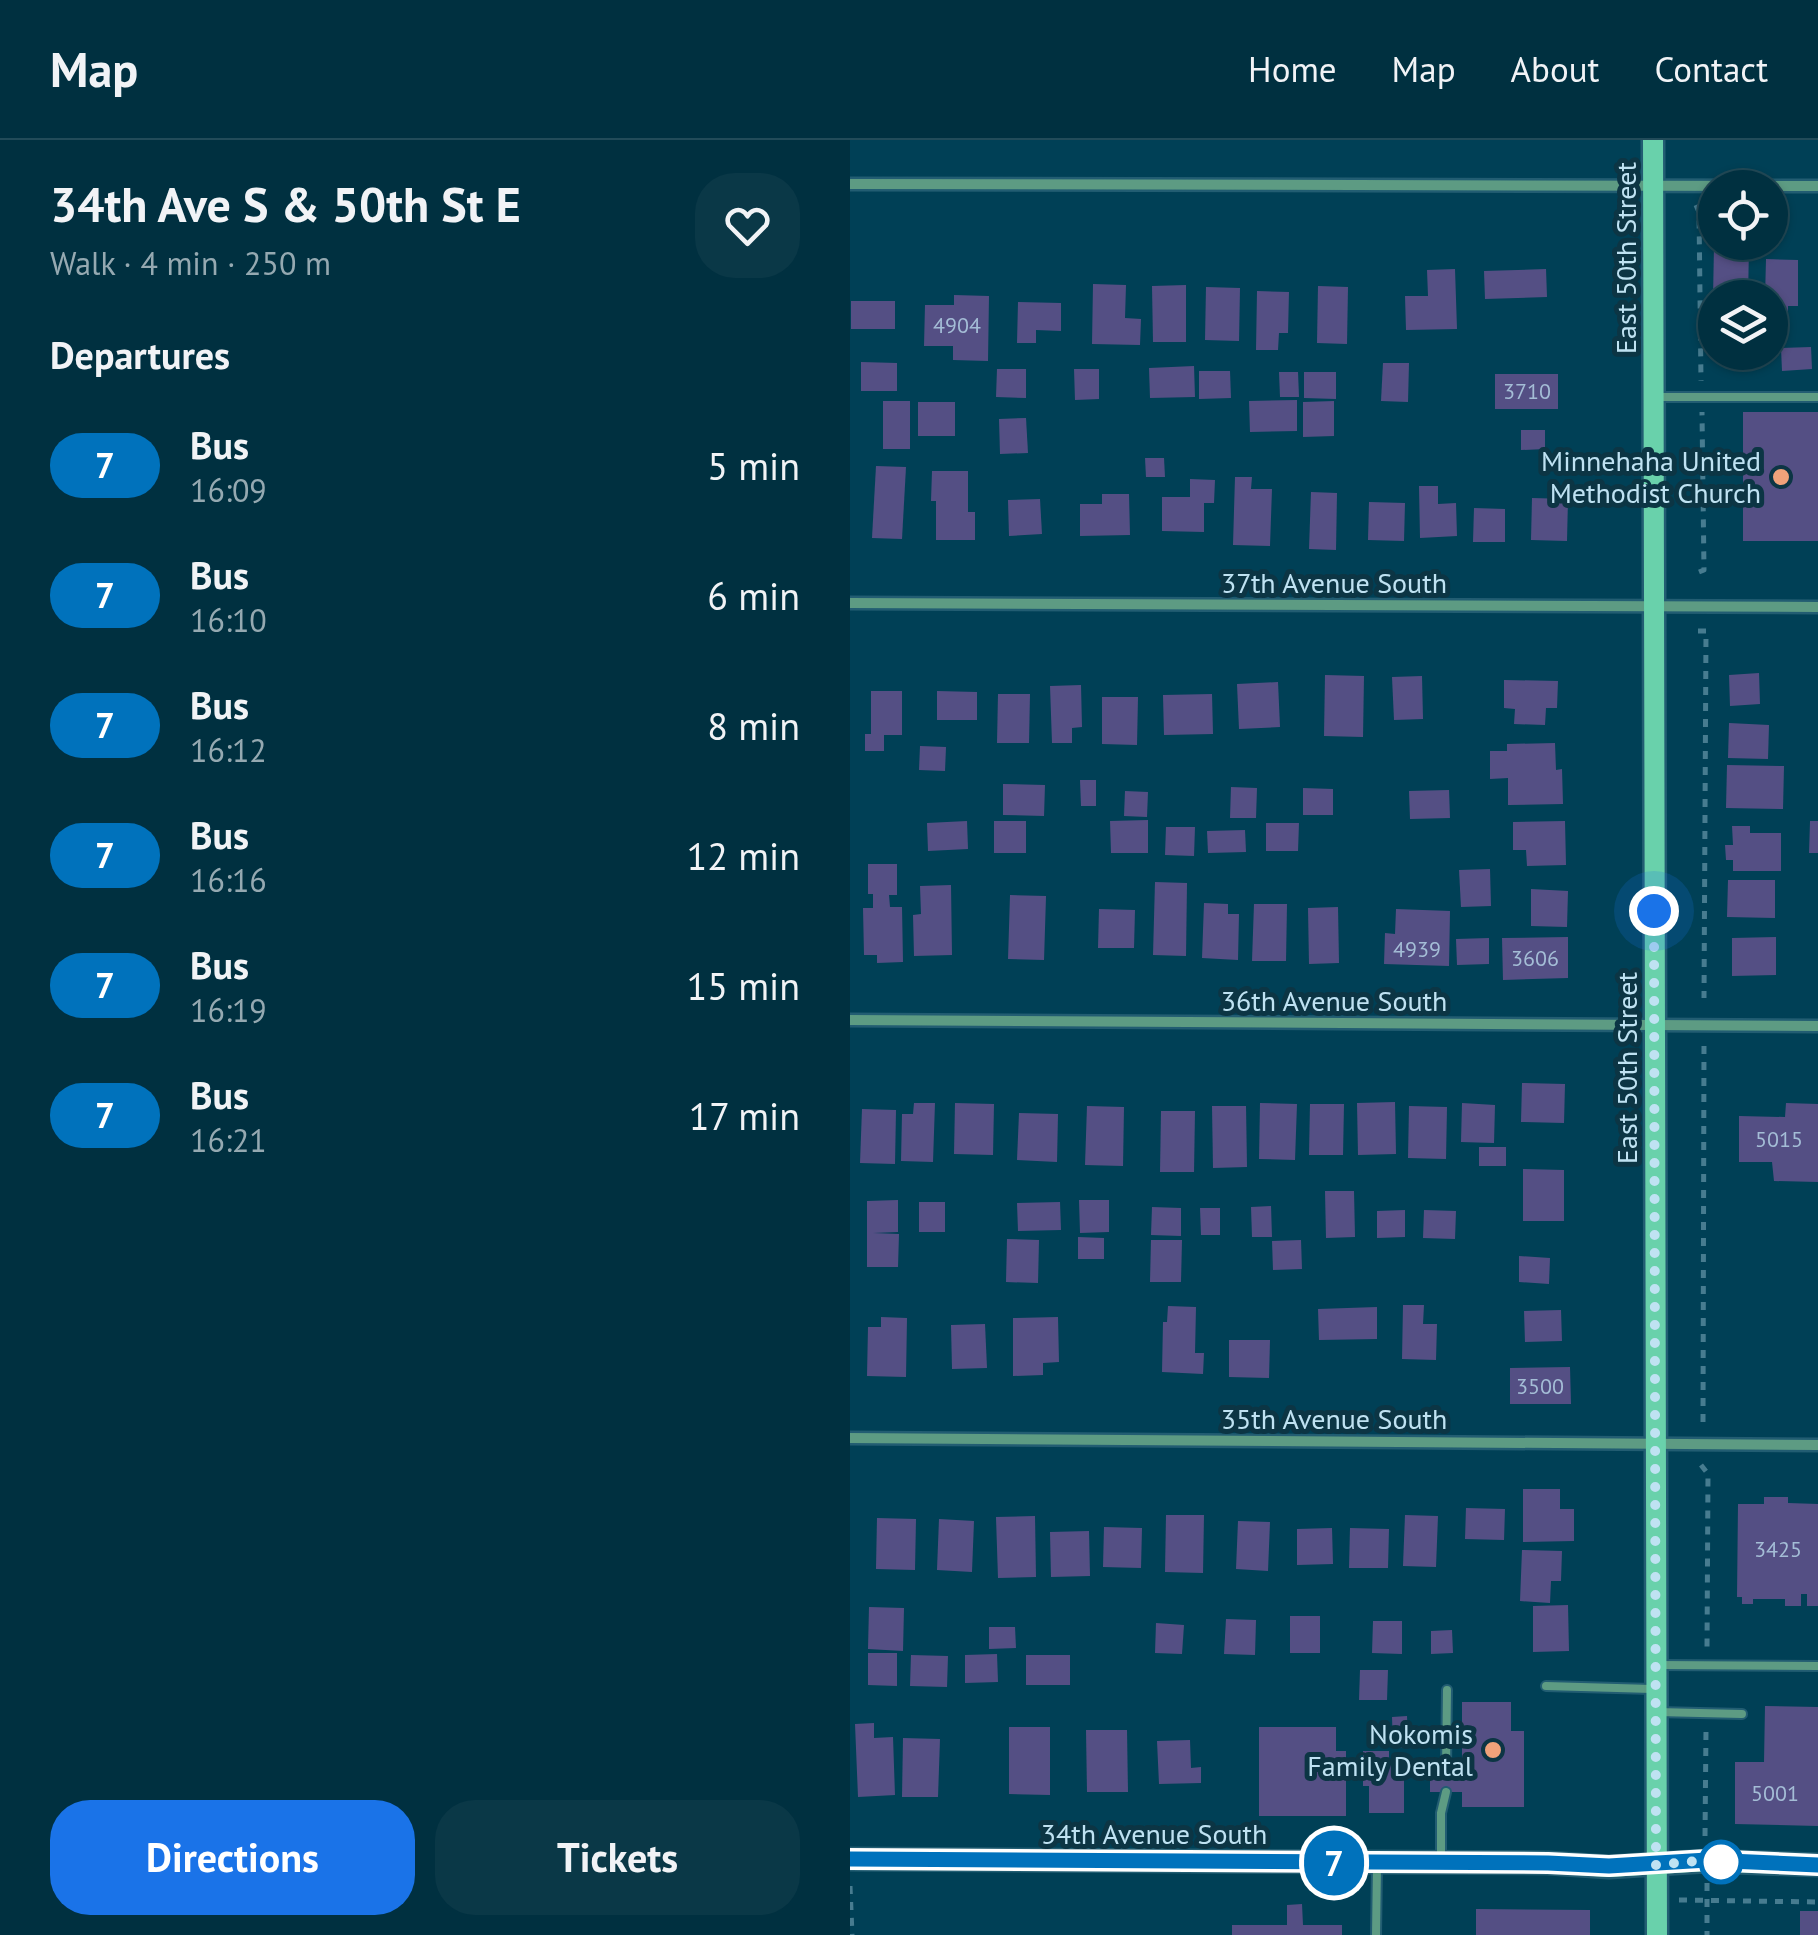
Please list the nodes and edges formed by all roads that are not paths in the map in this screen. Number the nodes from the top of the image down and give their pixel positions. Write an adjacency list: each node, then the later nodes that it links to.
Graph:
1 (1653, 140): 3 (street, East 50th Street)
2 (850, 184): 3 (street)
3 (1653, 185): 4 (street); 5 (street, East 50th Street)
4 (1818, 186)
5 (1654, 398): 6 (lane); 8 (street, East 50th Street)
6 (1818, 398)
7 (850, 603): 8 (street, 37th Avenue South)
8 (1654, 606): 9 (street, 37th Avenue South); 11 (street, East 50th Street)
9 (1818, 607)
10 (850, 1020): 11 (street, 36th Avenue South)
11 (1654, 1025): 12 (street, 36th Avenue South); 14 (street, East 50th Street)
12 (1818, 1026)
13 (850, 1438): 14 (street, 35th Avenue South)
14 (1656, 1444): 15 (street, 35th Avenue South); 16 (street, East 50th Street)
15 (1818, 1445)
16 (1657, 1666): 17 (lane); 19 (street, East 50th Street)
17 (1818, 1666)
18 (1546, 1686): 19 (lane)
19 (1657, 1689): 21 (street, East 50th Street)
20 (1447, 1690): 23 (lane)
21 (1657, 1712): 22 (lane); 28 (street, East 50th Street)
22 (1742, 1714)
23 (1446, 1768)
24 (1446, 1792): 27 (lane)
25 (850, 1859): 26 (street, 34th Avenue South)
26 (1377, 1863): 27 (street, 34th Avenue South); 30 (lane)
27 (1441, 1864): 28 (street, 34th Avenue South)
28 (1656, 1865): 29 (street, 34th Avenue South); 31 (street, East 50th Street)
29 (1818, 1865)
30 (1376, 1935)
31 (1656, 1935)

